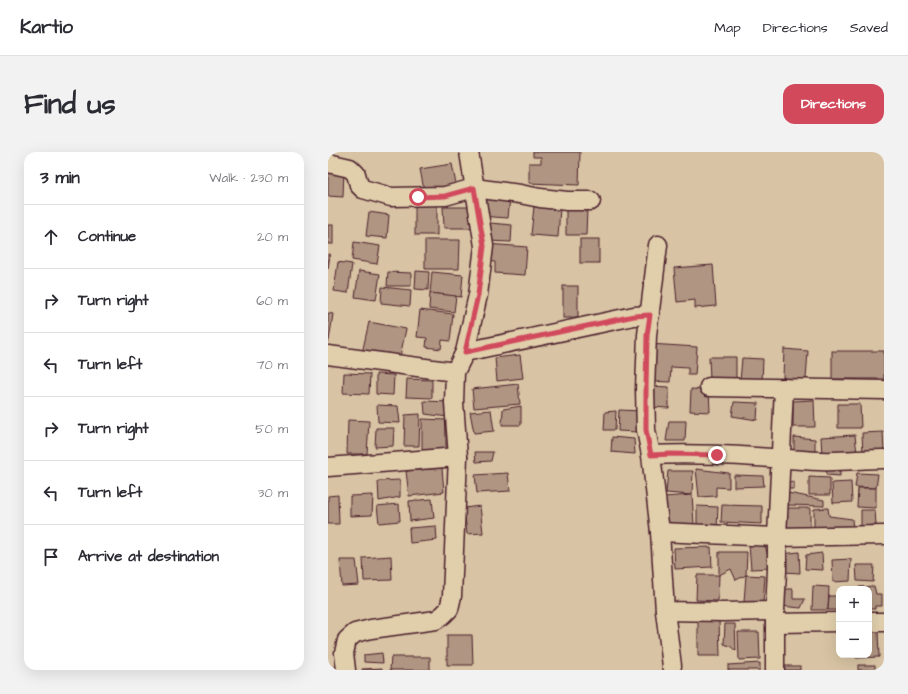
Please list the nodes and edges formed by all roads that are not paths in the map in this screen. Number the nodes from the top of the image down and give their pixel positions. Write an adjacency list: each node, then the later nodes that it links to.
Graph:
1 (468, 152): 3 (street)
2 (328, 162): 3 (street)
3 (474, 188): 4 (street); 7 (street)
4 (591, 201)
5 (658, 245): 6 (street)
6 (650, 315): 7 (street); 13 (street)
7 (465, 352): 9 (street)
8 (328, 356): 9 (street)
9 (455, 372): 14 (street)
10 (709, 387): 11 (street)
11 (784, 388): 12 (street); 15 (street)
12 (884, 390)
13 (651, 455): 15 (street); 18 (street)
14 (458, 457): 17 (street); 27 (street)
15 (781, 458): 16 (street); 20 (street)
16 (884, 459)
17 (328, 467)
18 (660, 532): 20 (street); 21 (street)
19 (884, 535): 20 (street)
20 (777, 537): 22 (street)
21 (665, 611): 22 (street); 26 (street)
22 (775, 617): 23 (street); 28 (street)
23 (836, 622)
24 (872, 622): 25 (street)
25 (884, 622)
26 (672, 666)
27 (346, 670)
28 (775, 670)

